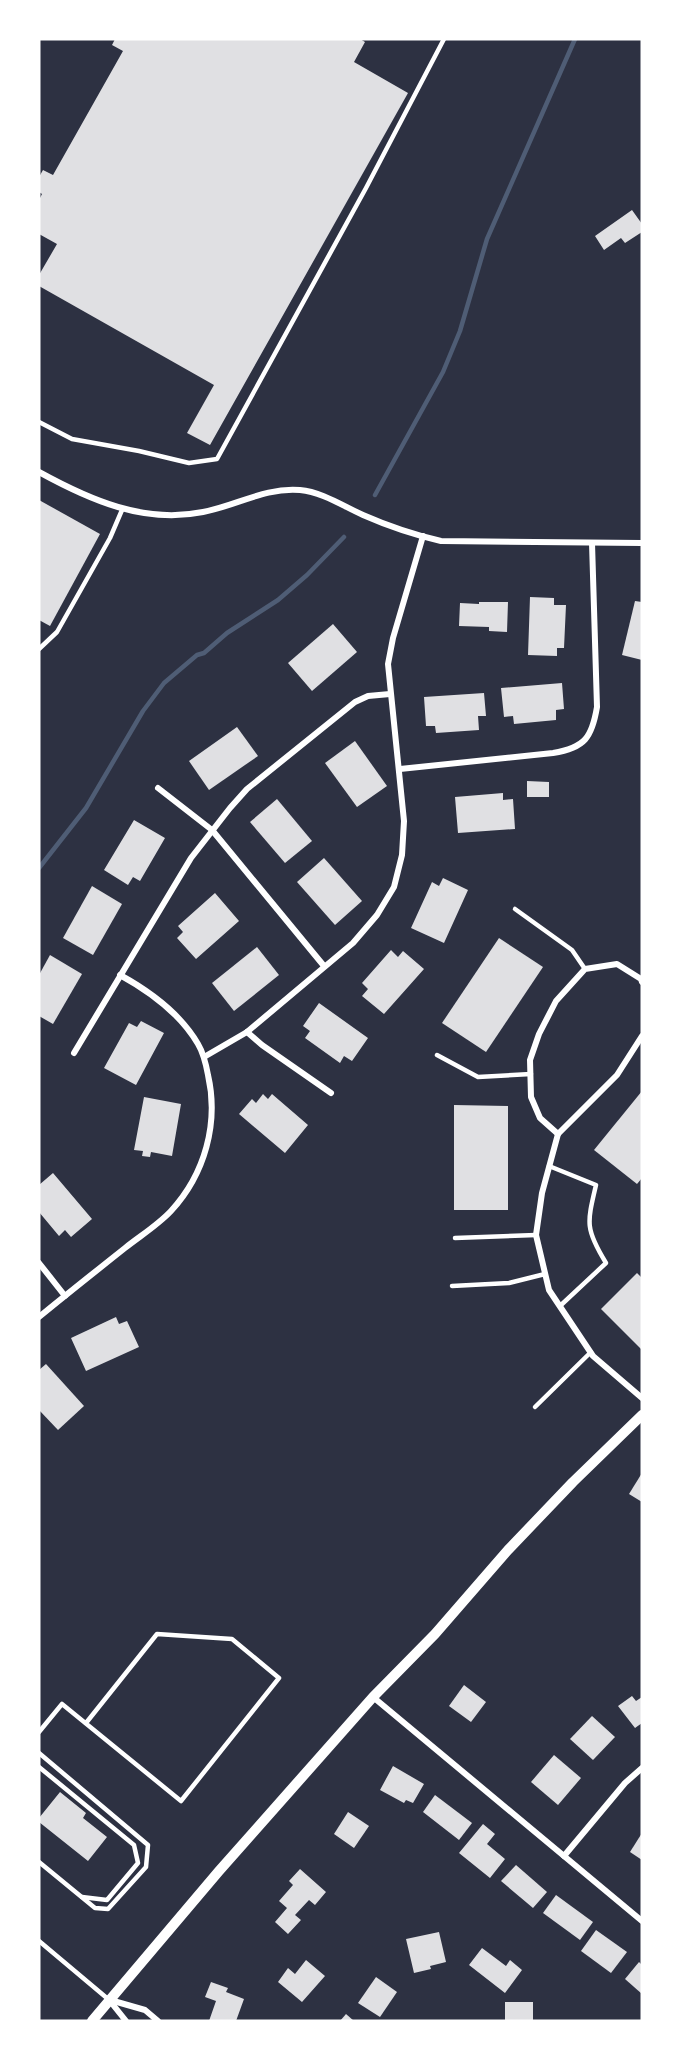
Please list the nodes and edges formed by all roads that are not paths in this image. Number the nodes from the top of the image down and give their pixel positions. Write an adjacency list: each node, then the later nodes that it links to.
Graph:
1 (444, 39): 2 (lane)
2 (39, 422)
3 (39, 472): 4 (street)
4 (122, 510): 5 (street); 8 (lane)
5 (423, 537): 6 (street); 9 (street)
6 (592, 543): 7 (street); 10 (street)
7 (642, 543)
8 (39, 648)
9 (390, 694): 10 (street); 12 (street)
10 (400, 769): 14 (street)
11 (158, 788): 12 (street)
12 (212, 830): 14 (street); 16 (street)
13 (515, 909): 15 (lane)
14 (324, 966): 18 (street)
15 (585, 969): 17 (street); 23 (street)
16 (120, 975): 20 (street); 22 (street)
17 (642, 982)
18 (247, 1032): 22 (street); 24 (street)
19 (642, 1036): 25 (street)
20 (74, 1053)
21 (437, 1055): 23 (lane)
22 (204, 1057): 32 (street)
23 (531, 1074): 25 (street)
24 (331, 1093)
25 (558, 1134): 26 (street)
26 (549, 1166): 27 (street); 33 (lane)
27 (536, 1235): 28 (lane); 30 (street)
28 (455, 1238)
29 (39, 1263): 32 (street)
30 (545, 1274): 31 (lane); 33 (street)
31 (452, 1286)
32 (65, 1296): 34 (street)
33 (560, 1306): 35 (street)
34 (39, 1317)
35 (591, 1352): 36 (street); 37 (lane)
36 (642, 1398)
37 (535, 1407)
38 (642, 1415): 39 (street)
39 (373, 1697): 45 (street); 50 (street)
40 (86, 1723): 40 (lane); 41 (lane)
41 (39, 1732)
42 (39, 1753): 47 (lane)
43 (39, 1767): 47 (lane)
44 (642, 1768): 45 (street)
45 (564, 1856): 48 (street)
46 (39, 1862): 47 (lane)
47 (82, 1898)
48 (642, 1921)
49 (39, 1941): 50 (lane)
50 (110, 2000): 51 (street); 52 (street); 53 (street)
51 (92, 2021)
52 (126, 2021)
53 (158, 2021)

